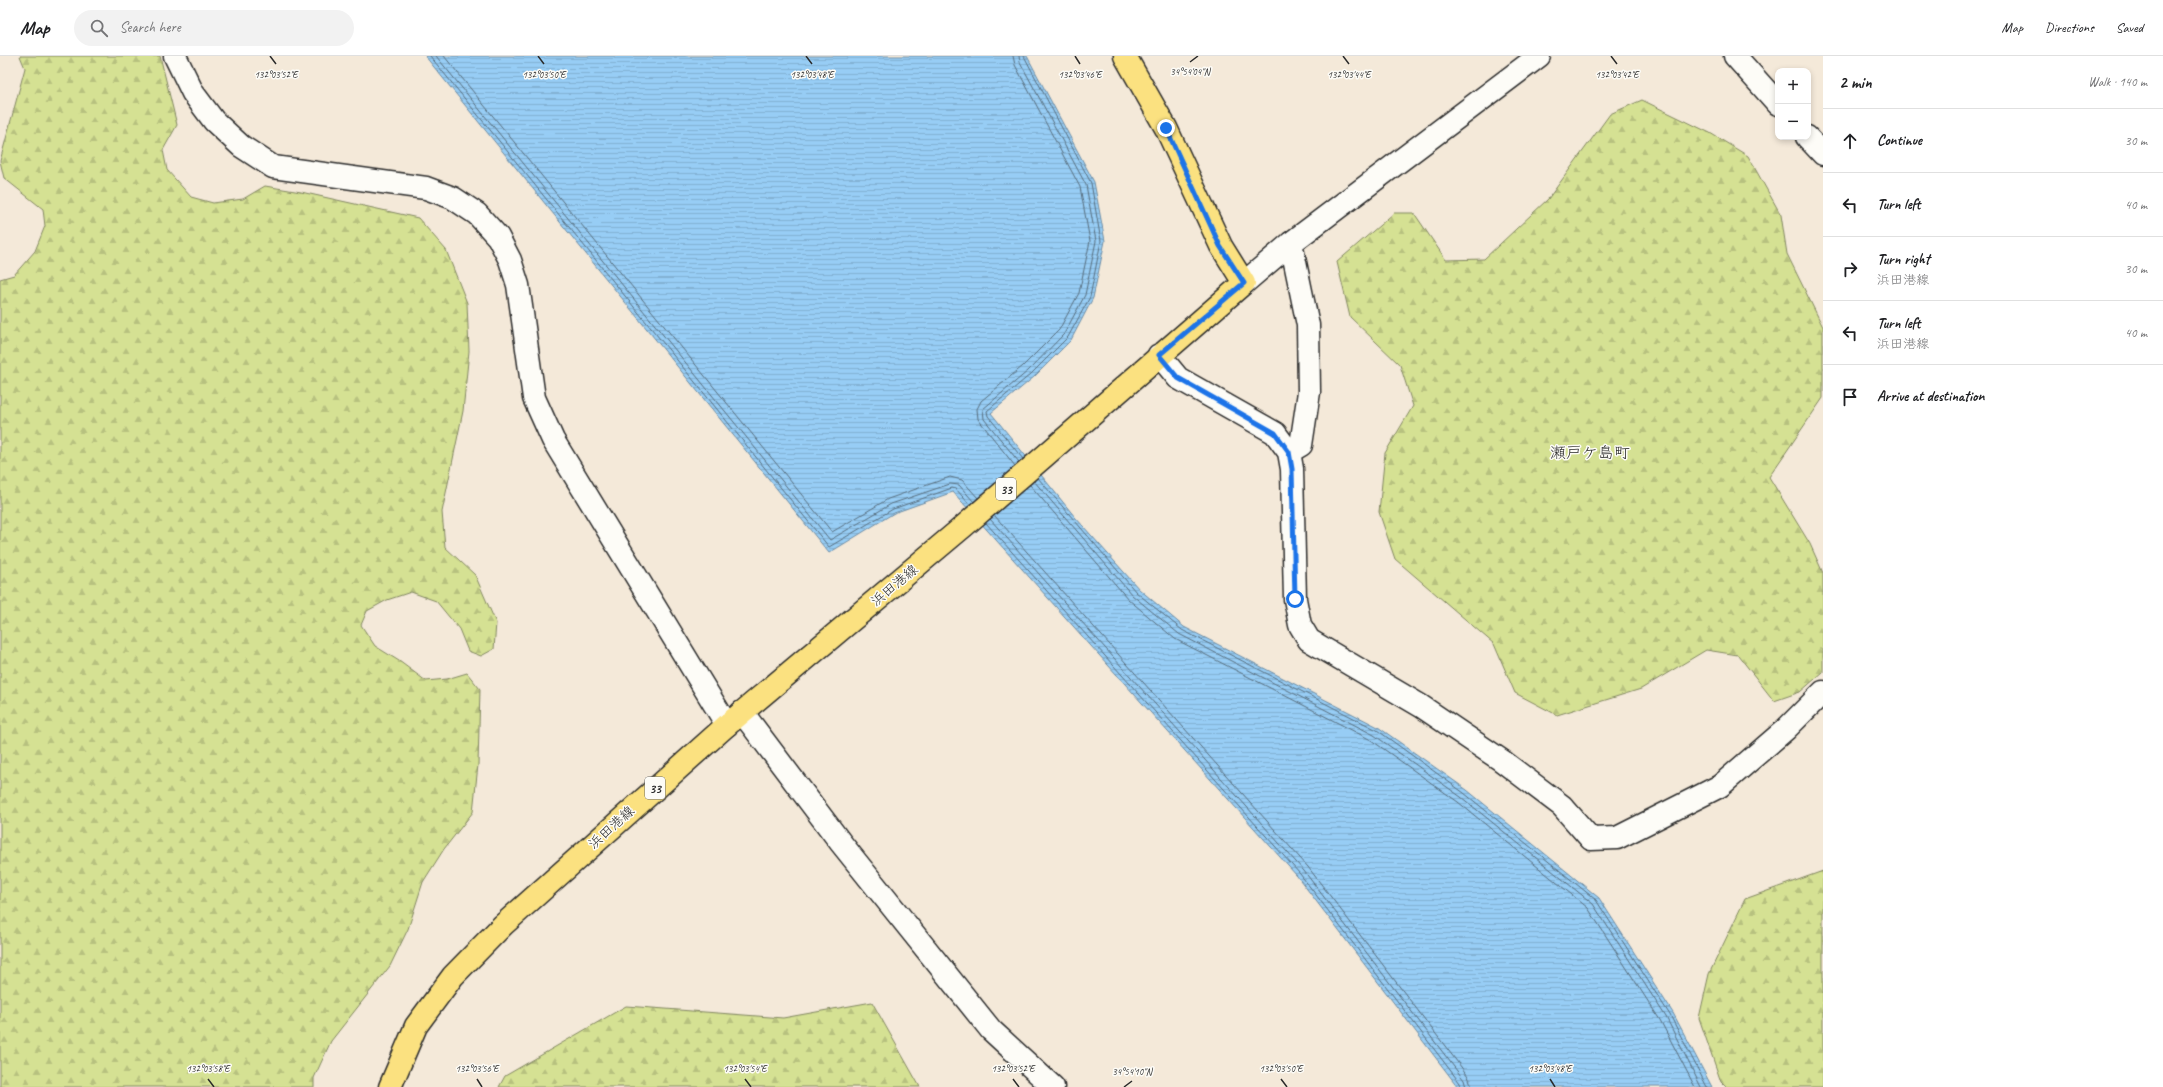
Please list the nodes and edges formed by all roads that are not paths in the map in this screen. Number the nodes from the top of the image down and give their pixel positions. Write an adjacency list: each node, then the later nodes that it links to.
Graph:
1 (175, 56): 13 (street)
2 (1125, 56): 9 (main road)
3 (1539, 56): 8 (street)
4 (1735, 56): 5 (street)
5 (1775, 101)
6 (1811, 140): 7 (street)
7 (1823, 154)
8 (1291, 243): 9 (street); 11 (street)
9 (1244, 283): 10 (main road, 浜田港線 / 33)
10 (1159, 355): 11 (street); 13 (main road, 浜田港線 / 33)
11 (1289, 452): 12 (street)
12 (1823, 692)
13 (734, 718): 14 (main road, 浜田港線 / 33); 15 (street)
14 (390, 1087)
15 (1053, 1087)

